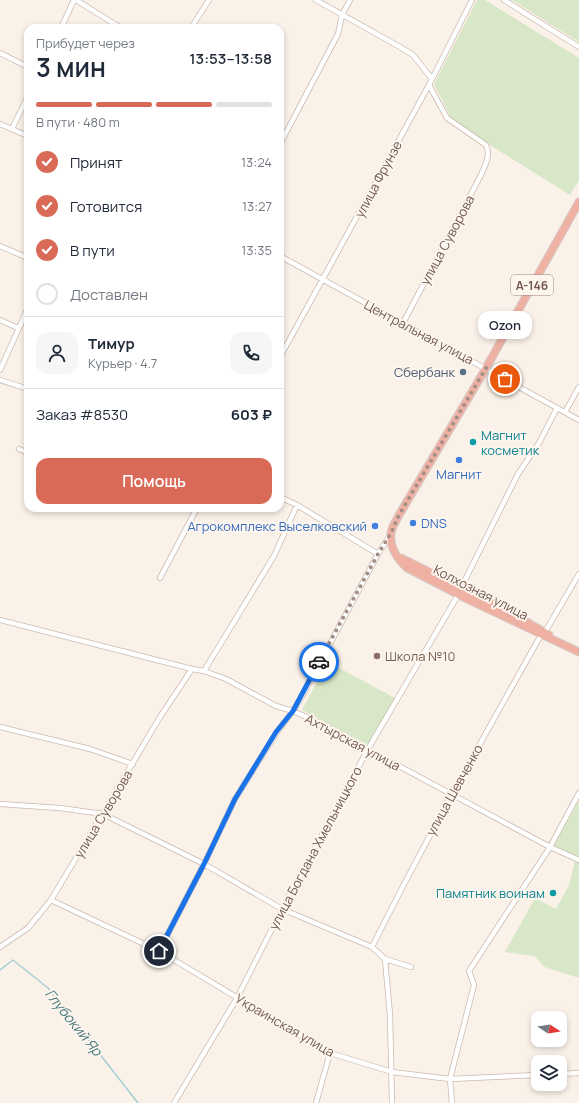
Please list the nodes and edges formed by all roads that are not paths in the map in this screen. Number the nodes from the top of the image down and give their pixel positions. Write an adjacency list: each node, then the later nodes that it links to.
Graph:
1 (75, 0): 8 (street); 9 (street)
2 (209, 0): 10 (street)
3 (316, 0): 7 (street)
4 (350, 0): 7 (street)
5 (472, 0): 14 (street, улица Фрунзе)
6 (504, 0): 11 (street)
7 (342, 15): 14 (street); 20 (street)
8 (63, 24)
9 (114, 24)
10 (194, 24)
11 (579, 47)
12 (0, 53): 13 (street)
13 (24, 65)
14 (432, 79): 15 (street, улица Фрунзе)
15 (429, 85): 25 (street, улица Фрунзе); 28 (street, улица Суворова)
16 (24, 104): 18 (street)
17 (0, 124): 18 (street)
18 (12, 130): 19 (street)
19 (24, 134)
20 (284, 136)
21 (579, 202): 31 (highway, А-146)
22 (0, 246): 23 (street)
23 (24, 256)
24 (284, 258): 25 (street, Центральная улица)
25 (323, 281): 28 (street, Центральная улица); 30 (street, улица Фрунзе)
26 (24, 316): 29 (street)
27 (0, 320): 29 (street)
28 (403, 323): 31 (street, Центральная улица)
29 (18, 328): 32 (street)
30 (284, 350)
31 (486, 368): 36 (street, Центральная улица); 44 (highway, А-146)
32 (0, 370)
33 (0, 380): 35 (street)
34 (579, 387): 37 (street)
35 (24, 388)
36 (557, 408): 37 (street, Центральная улица); 48 (street, улица Богдана Хмельницкого)
37 (565, 412): 38 (street, Центральная улица)
38 (579, 420)
39 (19, 449): 40 (street)
40 (24, 451)
41 (284, 499): 42 (street)
42 (297, 505): 45 (street); 53 (street)
43 (195, 512): 47 (street)
44 (391, 533): 45 (street); 48 (highway, Колхозная улица)
45 (378, 554): 54 (street)
46 (579, 574): 50 (street, улица Шевченко)
47 (160, 578)
48 (460, 591): 50 (highway, Колхозная улица); 56 (street, улица Богдана Хмельницкого)
49 (0, 620): 52 (street, Ахтырская улица)
50 (543, 634): 51 (highway, Колхозная улица); 59 (street, улица Шевченко)
51 (579, 652)
52 (192, 669): 53 (street, Ахтырская улица); 57 (street, улица Суворова)
53 (204, 671): 54 (street, Ахтырская улица)
54 (293, 711): 56 (street, Ахтырская улица); 64 (street)
55 (0, 727): 57 (street)
56 (368, 749): 59 (street, Ахтырская улица); 66 (street, улица Богдана Хмельницкого)
57 (133, 764): 61 (street, улица Суворова)
58 (579, 793): 62 (street)
59 (452, 794): 62 (street, Ахтырская улица); 68 (street, улица Шевченко)
60 (0, 804): 61 (street)
61 (103, 814): 64 (street); 65 (street, улица Суворова)
62 (550, 847): 63 (street, Ахтырская улица); 78 (street)
63 (579, 860)
64 (204, 864): 66 (street); 69 (street)
65 (51, 900): 67 (street, улица Суворова); 69 (street, Украинская улица)
66 (282, 909): 68 (street); 72 (street, улица Богдана Хмельницкого)
67 (0, 946)
68 (372, 947): 70 (street)
69 (159, 951): 72 (street, Украинская улица)
70 (385, 959): 71 (street); 74 (street)
71 (411, 967)
72 (237, 998): 73 (street, Украинская улица); 79 (street, улица Богдана Хмельницкого)
73 (330, 1053): 74 (street, Украинская улица); 80 (street)
74 (392, 1072): 78 (street, Украинская улица); 81 (street)
75 (579, 1073): 76 (street)
76 (567, 1074)
77 (531, 1075): 78 (street, Украинская улица)
78 (450, 1079): 82 (street)
79 (174, 1103)
80 (316, 1103)
81 (392, 1103)
82 (452, 1103)

